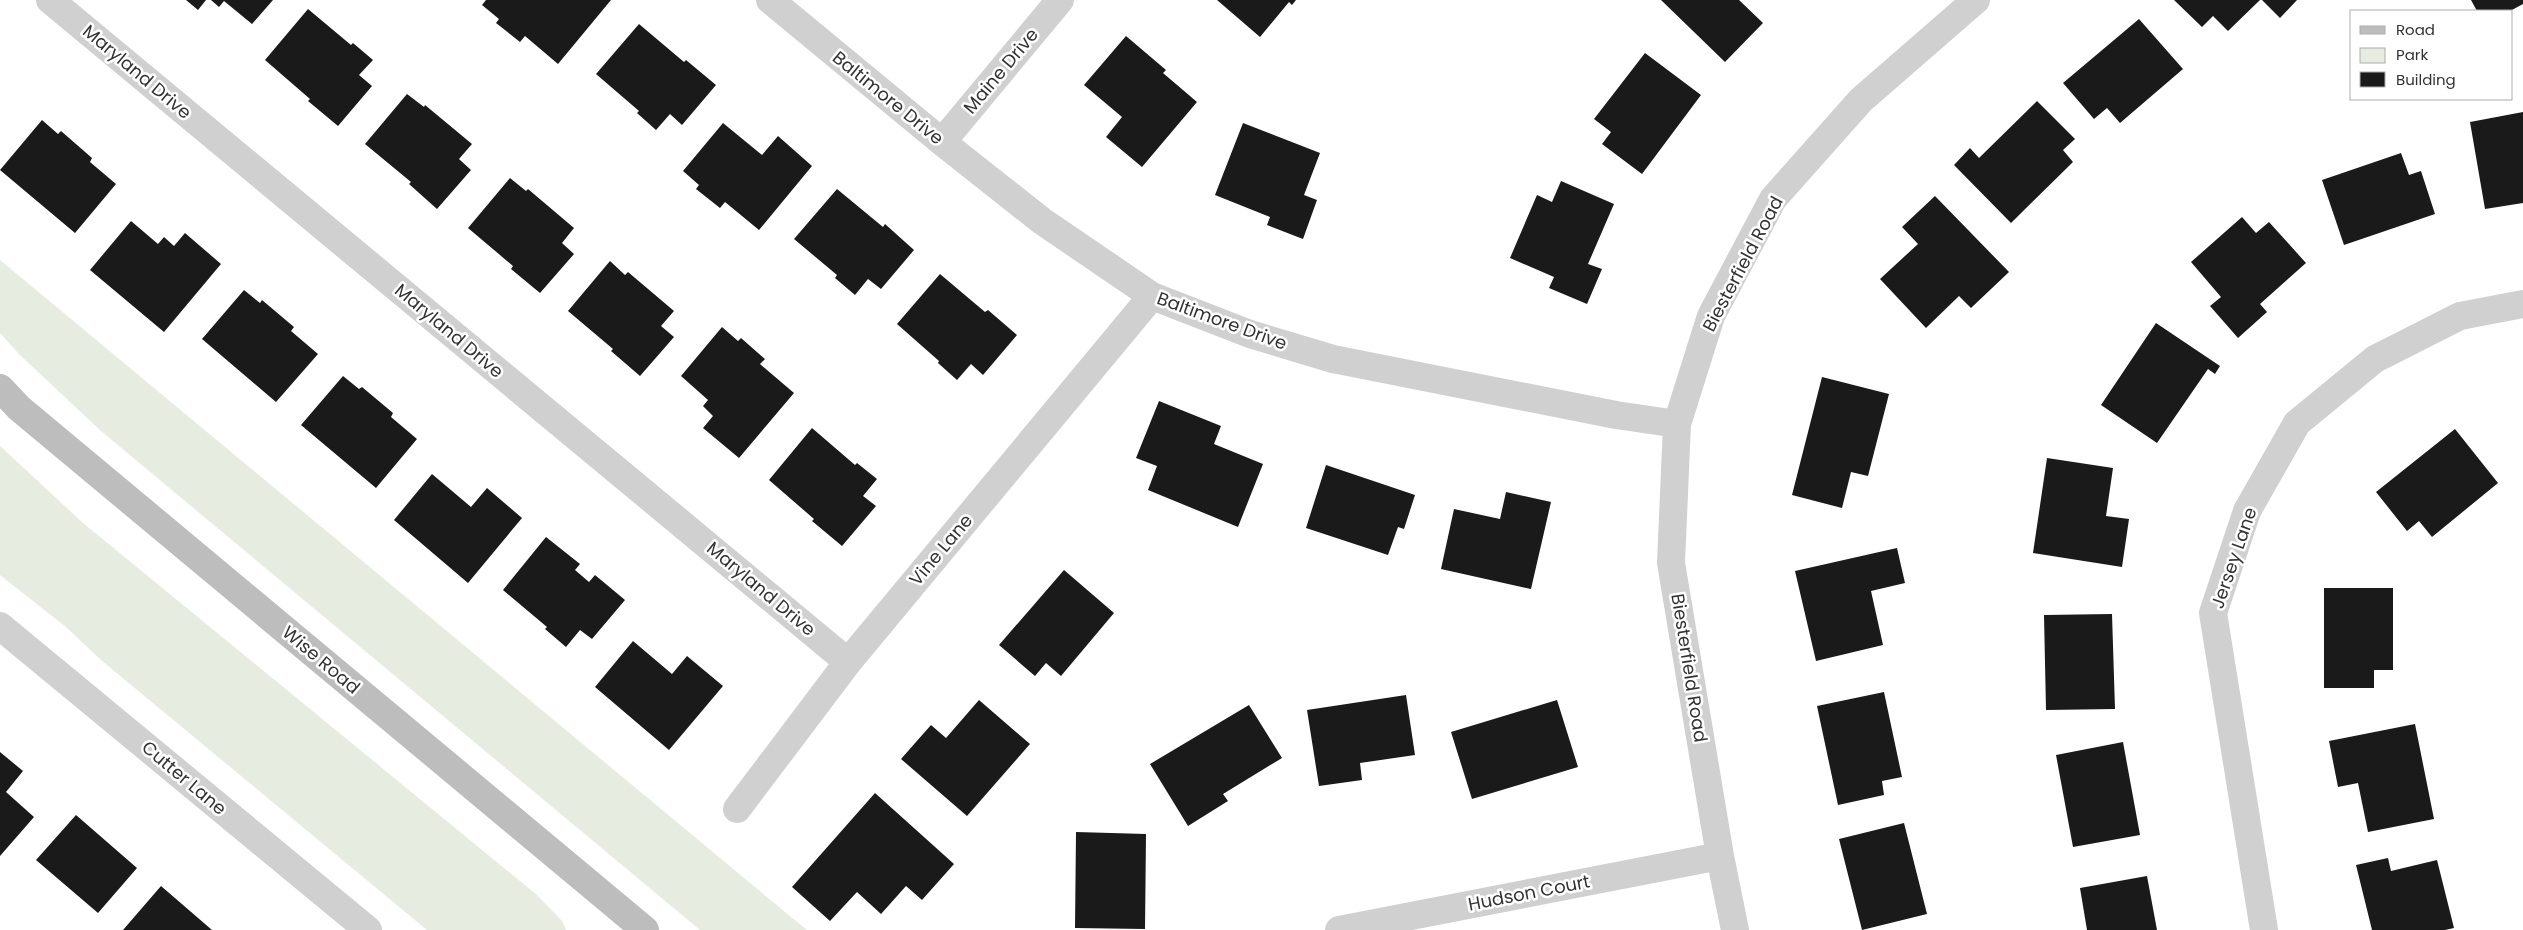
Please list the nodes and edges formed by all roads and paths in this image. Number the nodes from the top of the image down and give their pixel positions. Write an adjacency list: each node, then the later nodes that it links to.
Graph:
1 (50, 0): 11 (street, Maryland Drive)
2 (770, 0): 5 (street, Baltimore Drive)
3 (1060, 0): 5 (street, Maine Drive)
4 (1976, 0): 9 (street, Biesterfield Road)
5 (942, 142): 6 (street, Baltimore Drive)
6 (1152, 296): 9 (street, Baltimore Drive); 11 (street, Vine Lane)
7 (2523, 304): 18 (street, Jersey Lane)
8 (0, 388): 14 (street, Wise Road)
9 (1677, 424): 13 (street, Biesterfield Road)
10 (0, 626): 15 (street, Cutter Lane)
11 (848, 662): 12 (street, Vine Lane)
12 (737, 809)
13 (1720, 856): 16 (street, Hudson Court); 17 (street, Biesterfield Road)
14 (636, 927)
15 (368, 930)
16 (1339, 930)
17 (1734, 930)
18 (2264, 930)

